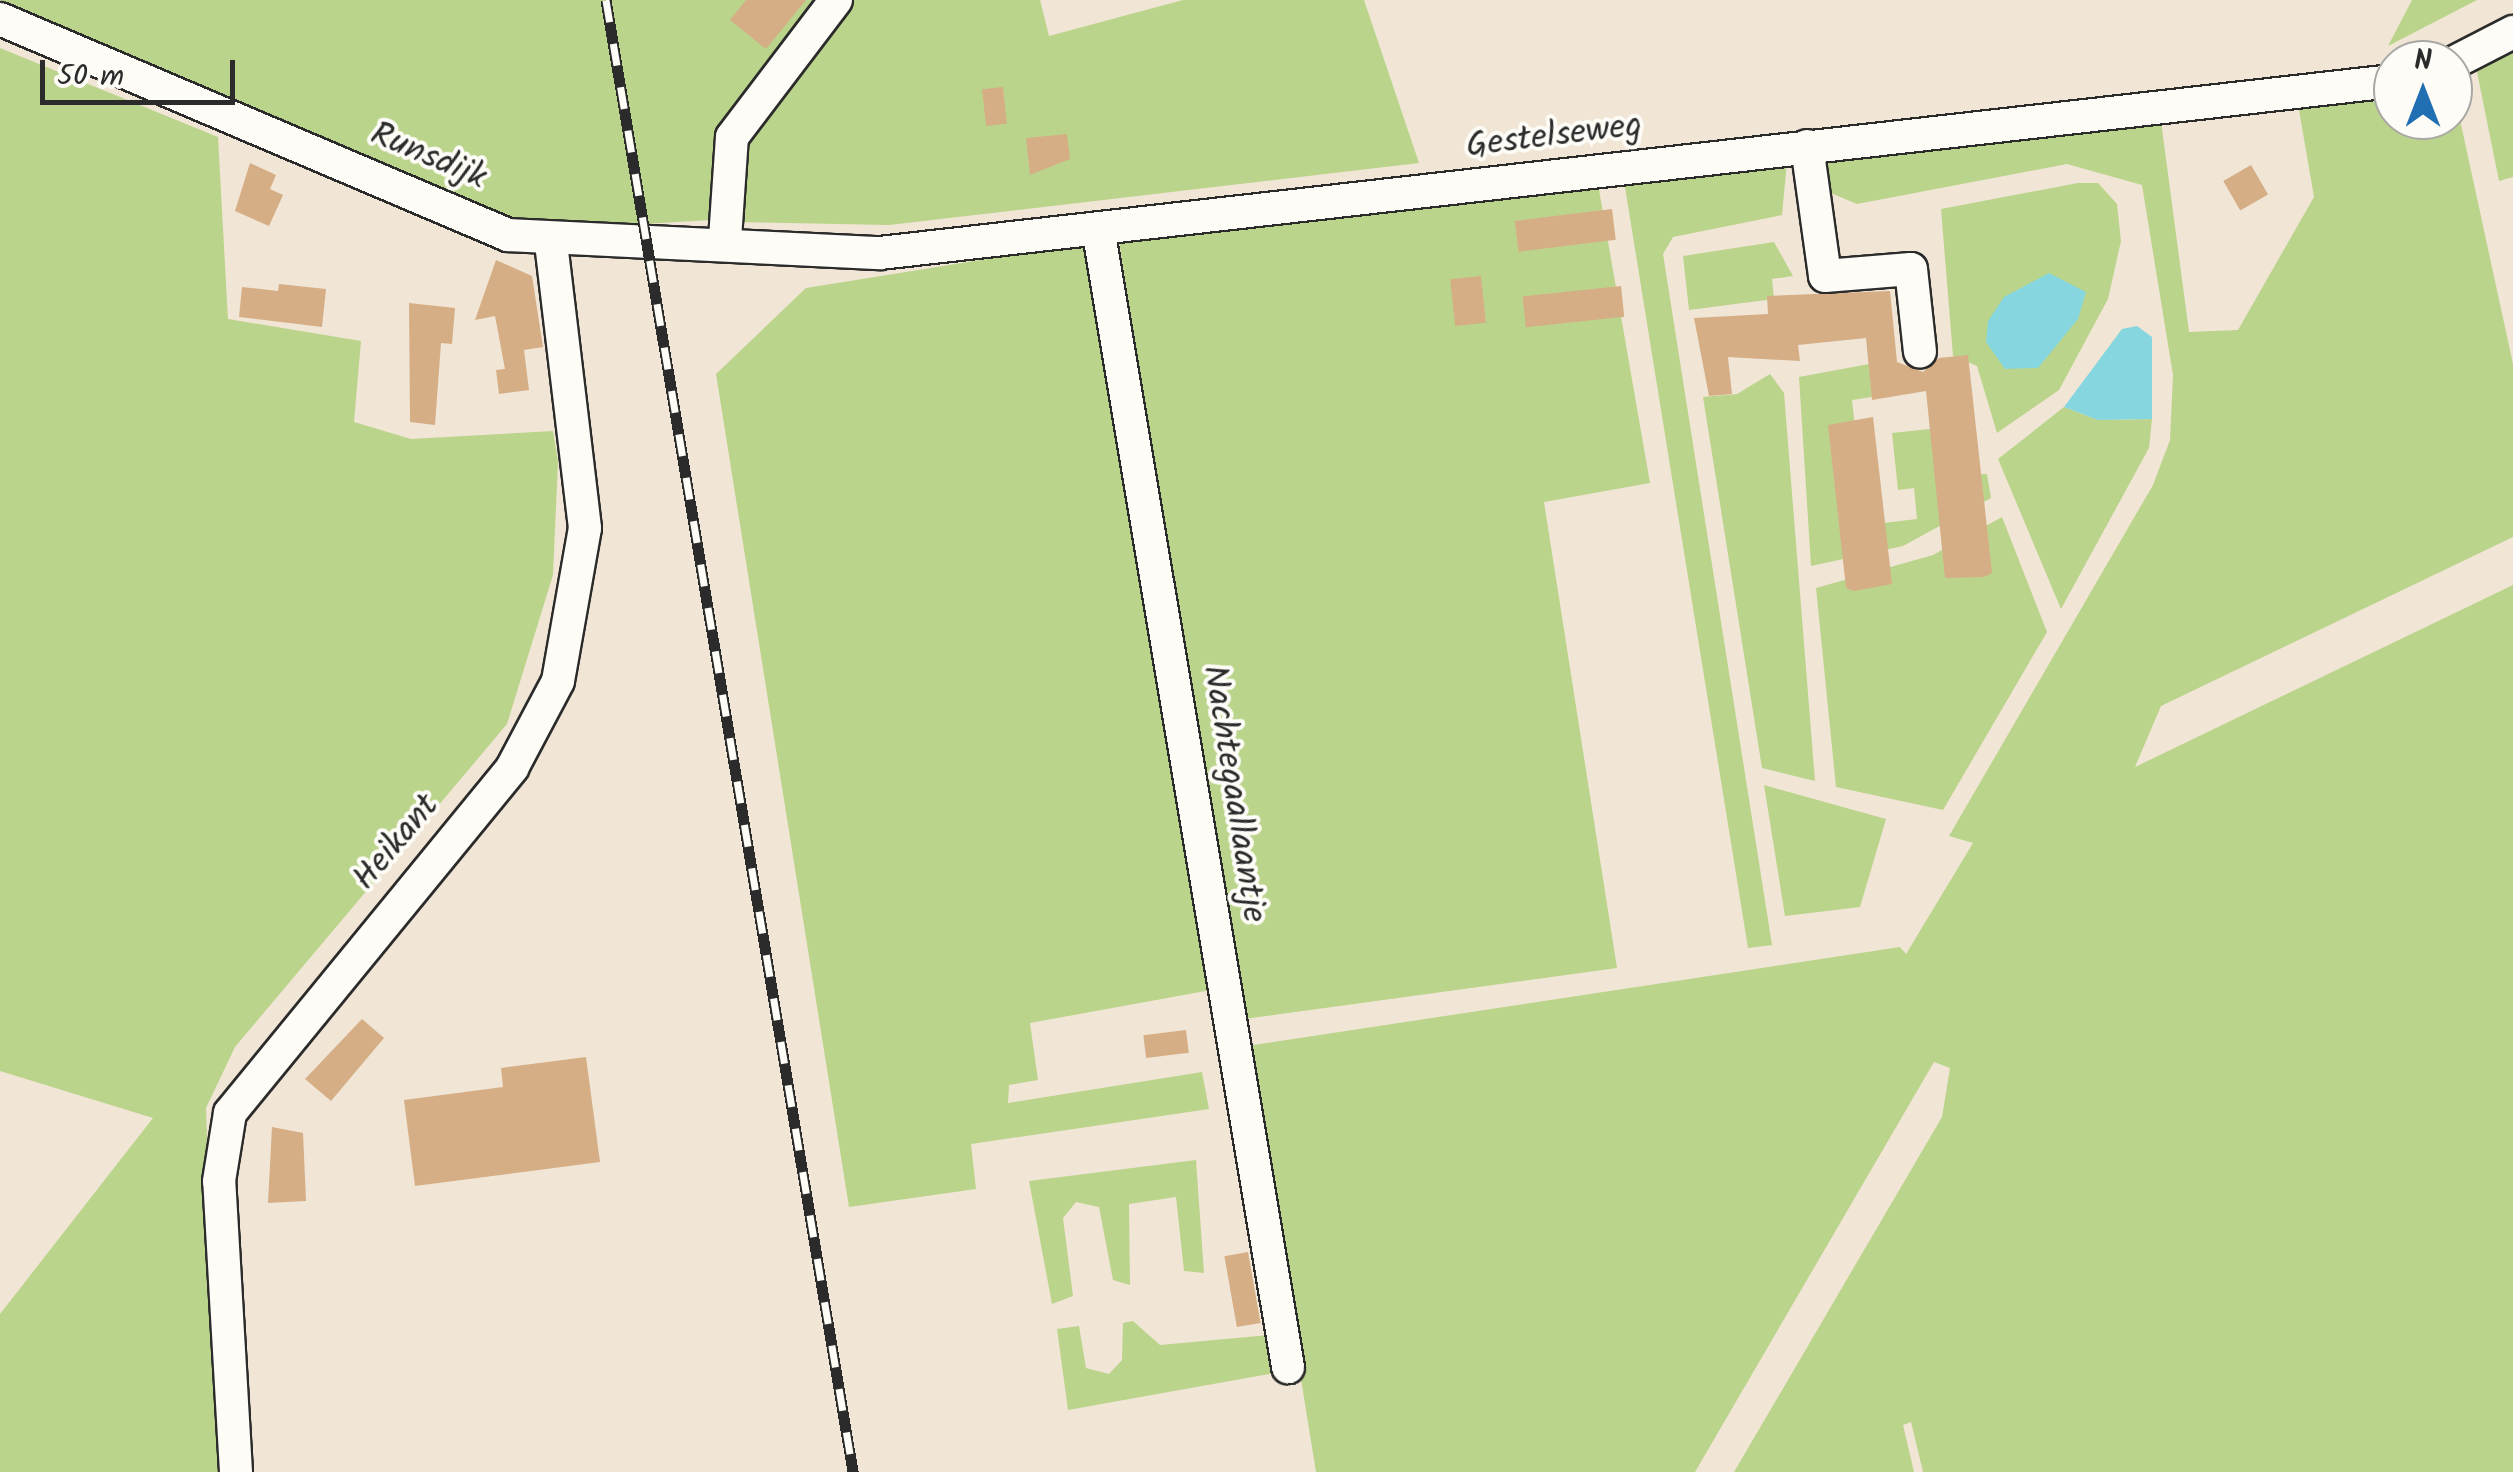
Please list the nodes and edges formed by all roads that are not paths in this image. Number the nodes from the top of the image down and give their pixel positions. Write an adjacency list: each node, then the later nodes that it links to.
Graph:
1 (836, 0): 8 (street)
2 (0, 19): 9 (street, Runsdijk)
3 (2513, 32): 4 (street)
4 (2473, 53)
5 (2373, 84): 6 (street, Gestelseweg)
6 (1808, 146): 7 (street, Gestelseweg); 10 (street)
7 (1099, 234): 8 (street, Gestelseweg); 11 (street, Nachtegaallaantje)
8 (724, 239): 9 (street, Gestelseweg)
9 (551, 241): 12 (street, Heikant)
10 (1920, 352)
11 (1288, 1367)
12 (236, 1472)

